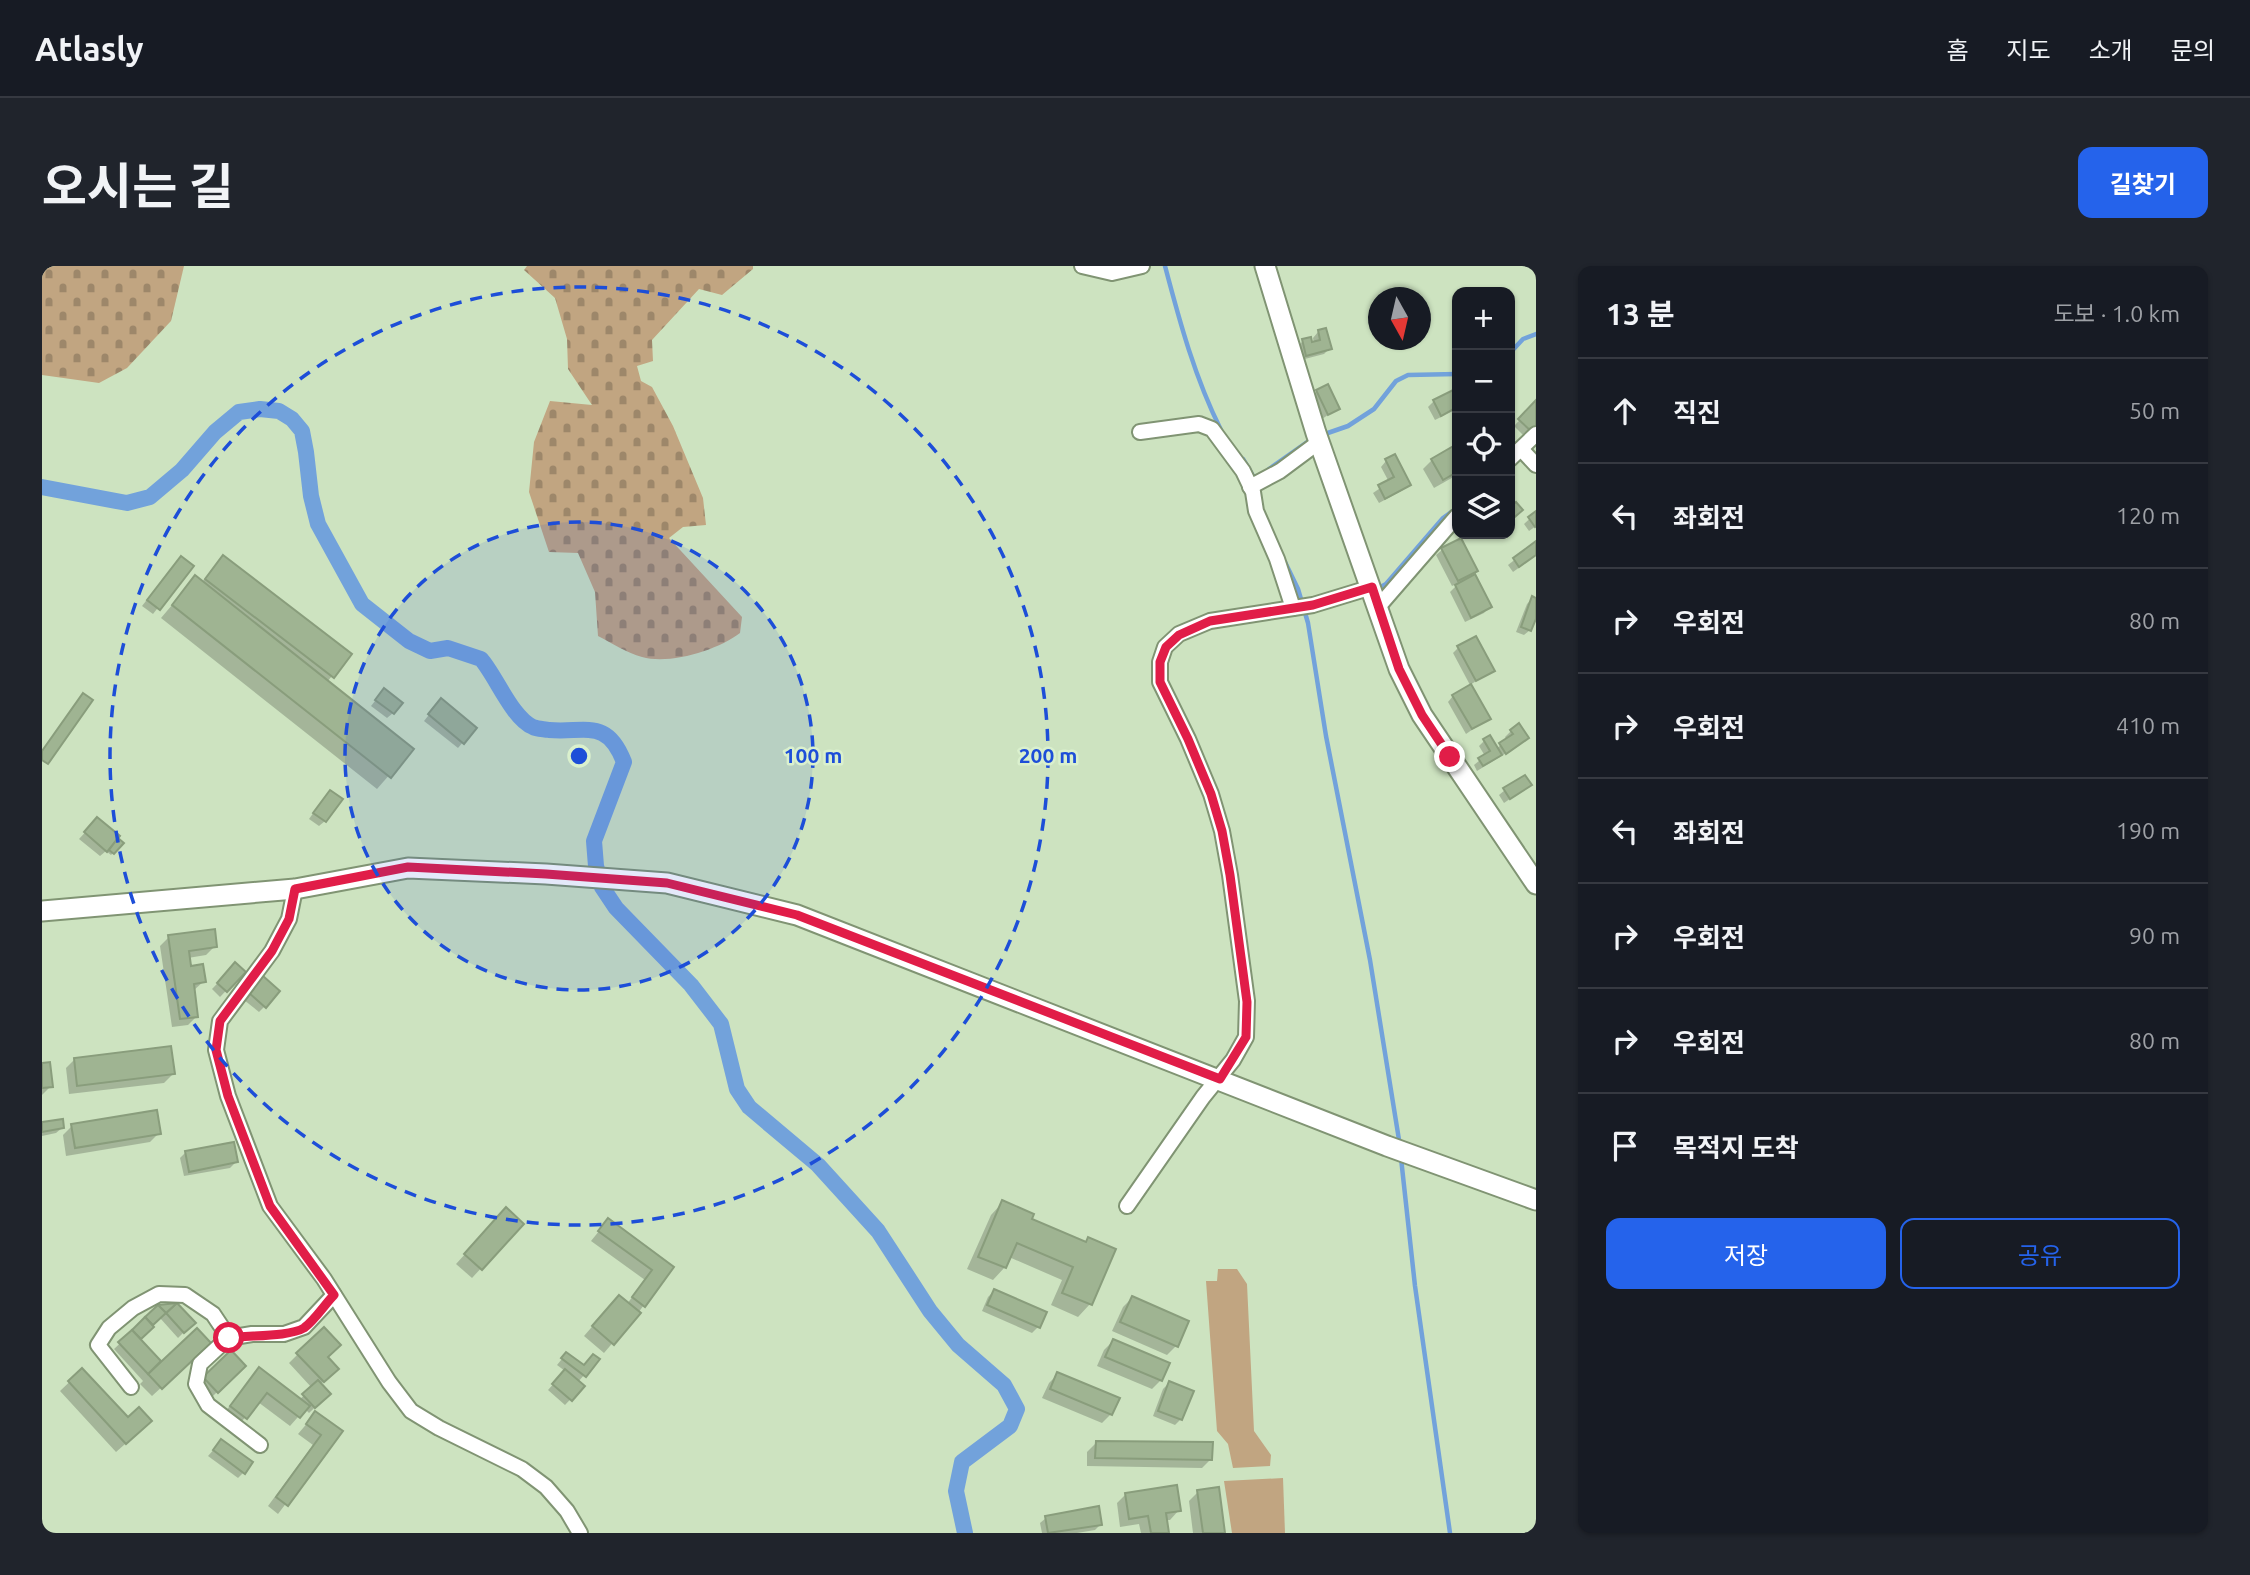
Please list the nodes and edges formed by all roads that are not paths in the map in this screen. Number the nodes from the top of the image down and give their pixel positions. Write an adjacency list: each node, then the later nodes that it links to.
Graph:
1 (1082, 266): 2 (street)
2 (1142, 266)
3 (1265, 266): 6 (street)
4 (1140, 432): 10 (street)
5 (1536, 434): 7 (street)
6 (1318, 439): 10 (street); 12 (street)
7 (1521, 449): 8 (street); 9 (street)
8 (1515, 454)
9 (1536, 465)
10 (1250, 487): 13 (street)
11 (1452, 521): 12 (street)
12 (1374, 593): 13 (street); 14 (street)
13 (1293, 608): 17 (street)
14 (1536, 884)
15 (295, 889): 16 (street); 17 (street); 20 (street)
16 (42, 911)
17 (1220, 1079): 18 (street); 19 (street)
18 (1536, 1200)
19 (1127, 1206)
20 (334, 1295): 21 (street); 24 (street)
21 (229, 1338): 22 (street); 23 (street)
22 (131, 1387)
23 (260, 1444)
24 (580, 1533)

